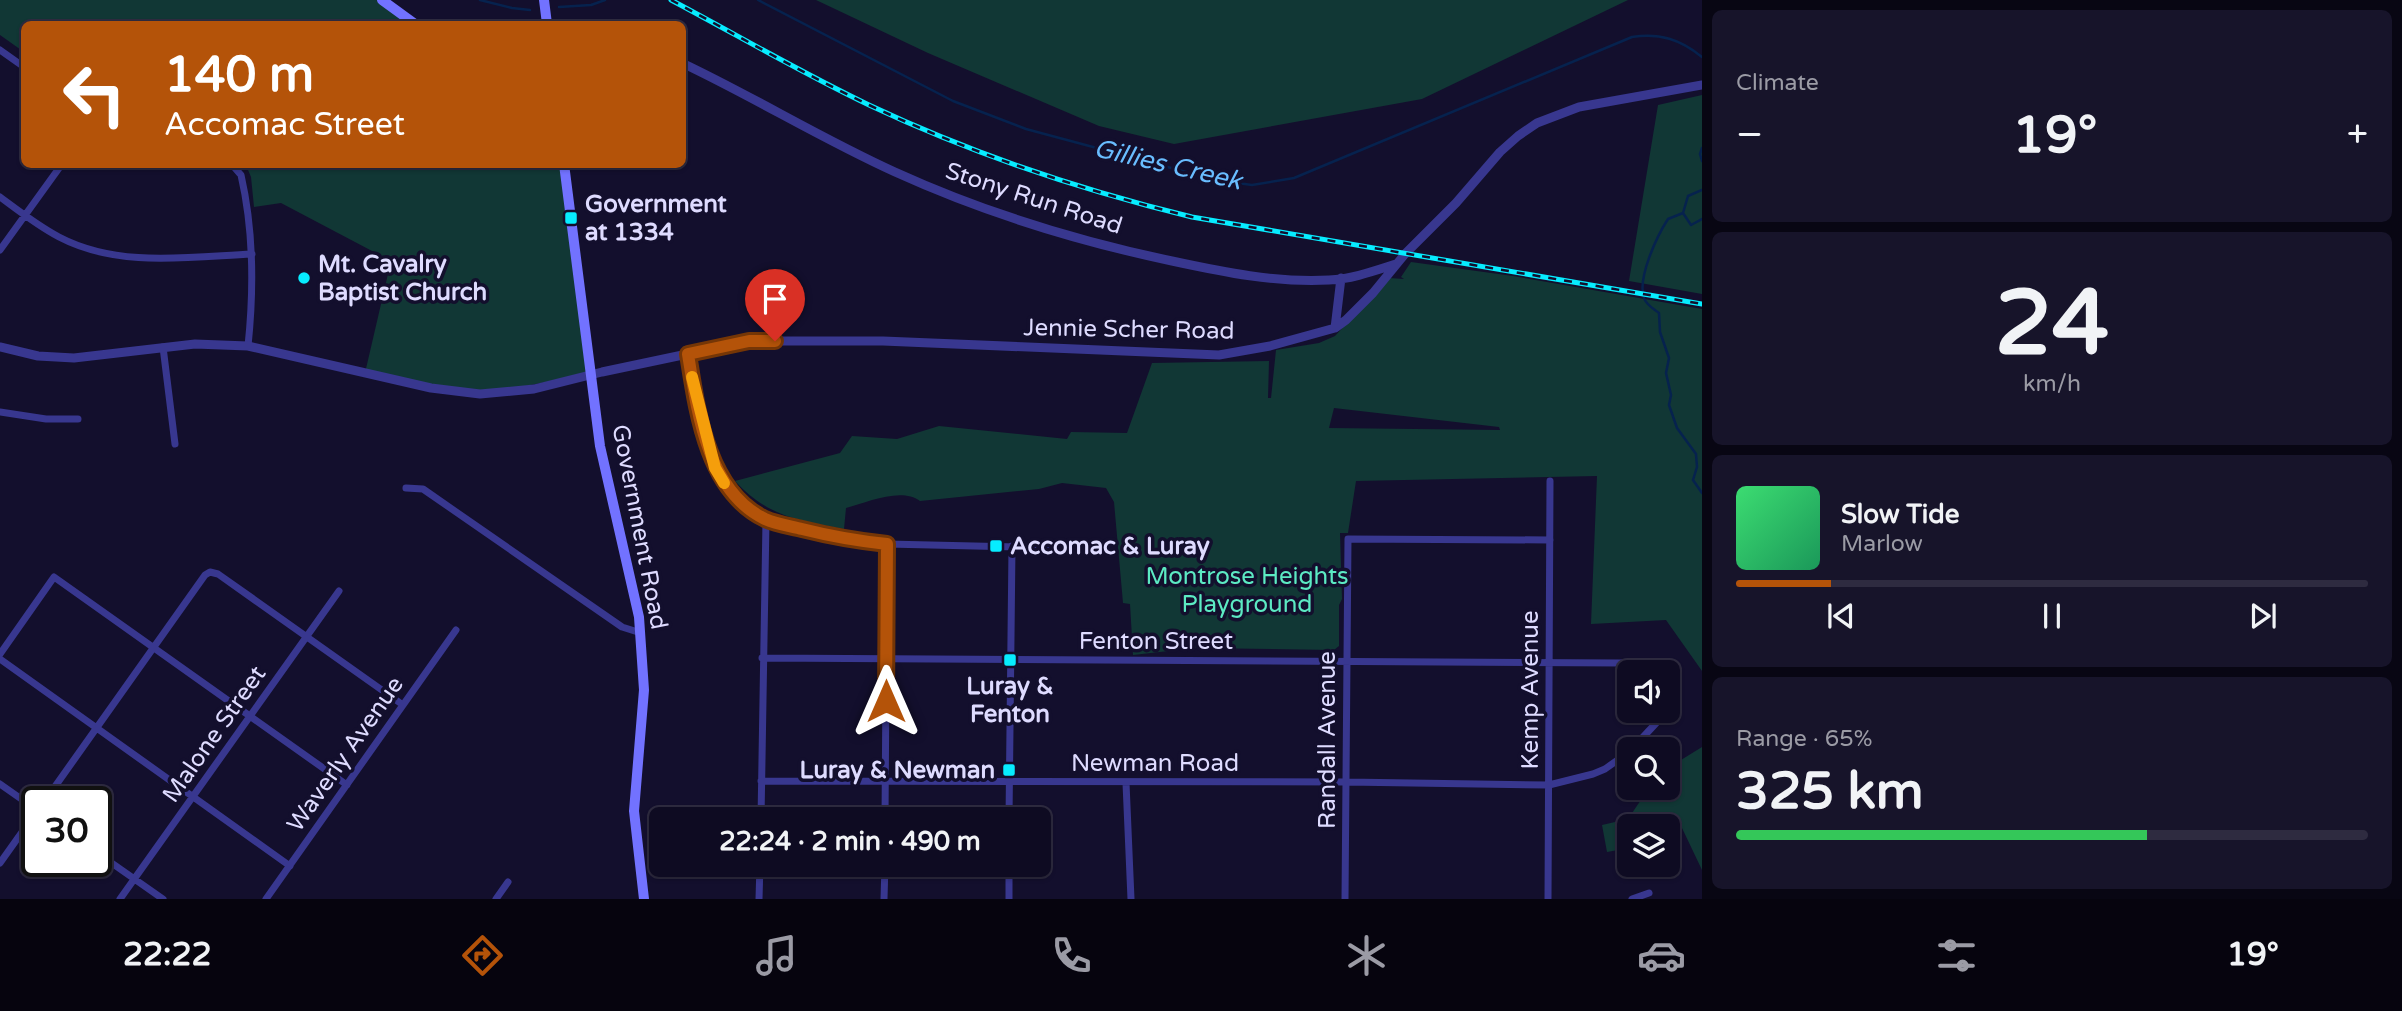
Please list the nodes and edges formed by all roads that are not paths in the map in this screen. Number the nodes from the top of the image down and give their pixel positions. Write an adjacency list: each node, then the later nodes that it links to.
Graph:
1 (382, 0): 3 (main road)
2 (544, 0): 4 (main road)
3 (411, 21)
4 (547, 21)
5 (0, 50): 6 (street)
6 (21, 65)
7 (686, 65): 17 (street, Stony Run Road)
8 (1702, 85): 16 (street, Jennie Scher Road)
9 (59, 168): 13 (street)
10 (234, 168): 15 (street)
11 (565, 168): 23 (main road, Government Road)
12 (0, 197): 13 (street)
13 (25, 215): 14 (street); 15 (street)
14 (0, 250)
15 (252, 254): 19 (street)
16 (1397, 263): 17 (street, Stony Run Road); 18 (street, Jennie Scher Road)
17 (1341, 278): 18 (street)
18 (1335, 328): 22 (street, Jennie Scher Road)
19 (248, 346): 21 (street, Jennie Scher Road); 23 (street, Jennie Scher Road)
20 (0, 347): 21 (street, Jennie Scher Road)
21 (163, 347): 26 (street)
22 (688, 354): 23 (street, Jennie Scher Road); 29 (street)
23 (591, 374): 36 (main road, Government Road)
24 (0, 412): 25 (street)
25 (78, 419)
26 (175, 444)
27 (1550, 481): 30 (street, Kemp Avenue)
28 (406, 488): 36 (street)
29 (766, 520): 31 (street); 40 (street)
30 (1550, 540): 43 (street, Randall Avenue); 44 (street, Kemp Avenue)
31 (887, 544): 32 (street); 41 (street)
32 (1012, 546): 33 (street); 42 (street)
33 (1099, 549)
34 (339, 591): 37 (street, Malone Street)
35 (456, 630): 46 (street, Waverly Avenue)
36 (641, 633): 80 (main road, Government Road)
37 (307, 637): 38 (street); 46 (street); 47 (street, Malone Street)
38 (152, 647): 39 (street); 47 (street); 49 (street)
39 (0, 656): 49 (street)
40 (762, 658): 41 (street, Fenton Street); 52 (street)
41 (887, 659): 42 (street, Fenton Street); 55 (street)
42 (1010, 660): 43 (street, Fenton Street); 53 (street)
43 (1347, 661): 44 (street, Fenton Street); 54 (street, Randall Avenue)
44 (1549, 663): 45 (street, Fenton Street); 60 (street, Kemp Avenue)
45 (1617, 663)
46 (403, 705): 58 (street, Waverly Avenue)
47 (250, 716): 58 (street); 61 (street, Malone Street)
48 (1654, 723): 50 (street, Newman Road)
49 (96, 728): 59 (street); 61 (street)
50 (1642, 737)
51 (1617, 760): 60 (street, Newman Road)
52 (761, 781): 55 (street, Newman Road); 63 (street)
53 (1009, 782): 55 (street, Newman Road); 56 (street, Newman Road); 65 (street)
54 (1347, 782): 56 (street, Newman Road); 60 (street, Newman Road); 85 (street, Randall Avenue)
55 (886, 783): 64 (street)
56 (1126, 783): 84 (street)
57 (0, 784): 62 (street)
58 (347, 785): 69 (street, Waverly Avenue)
59 (55, 786)
60 (1549, 786): 86 (street, Kemp Avenue)
61 (193, 796): 69 (street); 73 (street, Malone Street)
62 (21, 799)
63 (761, 807)
64 (886, 807)
65 (1009, 807)
66 (21, 833): 67 (street)
67 (0, 863)
68 (112, 863): 73 (street)
69 (290, 866): 78 (street, Waverly Avenue)
70 (760, 877): 81 (street)
71 (885, 877): 82 (street)
72 (1009, 877): 83 (street)
73 (134, 879): 76 (street, Malone Street); 77 (street)
74 (508, 882): 79 (street)
75 (1649, 893): 87 (street)
76 (120, 899)
77 (163, 899)
78 (266, 899)
79 (496, 899)
80 (644, 899)
81 (759, 899)
82 (884, 899)
83 (1009, 899)
84 (1131, 899)
85 (1345, 899)
86 (1548, 899)
87 (1632, 899)

